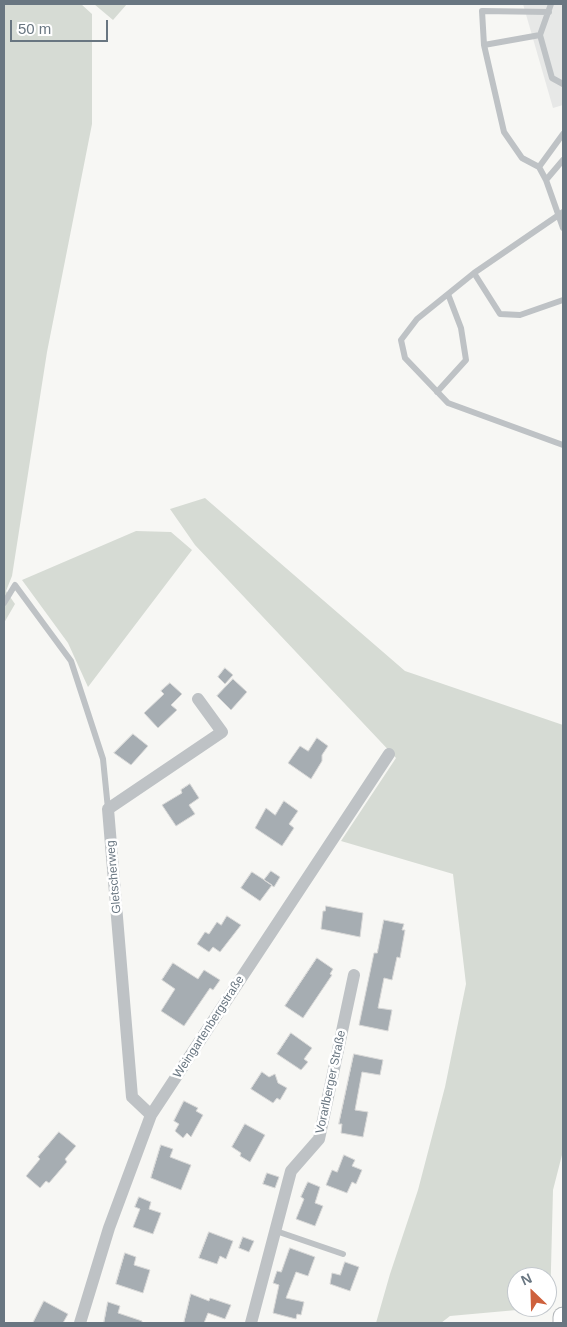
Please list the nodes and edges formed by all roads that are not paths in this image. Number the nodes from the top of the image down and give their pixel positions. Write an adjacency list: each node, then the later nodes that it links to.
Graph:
1 (551, 4): 2 (lane)
2 (549, 12): 3 (lane); 4 (lane)
3 (540, 35): 4 (lane); 5 (lane)
4 (484, 45): 8 (lane)
5 (563, 84)
6 (563, 134): 8 (lane)
7 (563, 160): 9 (lane)
8 (539, 167): 9 (lane)
9 (546, 180): 10 (lane)
10 (561, 213): 11 (lane); 12 (lane)
11 (563, 228)
12 (474, 273): 13 (lane); 14 (lane)
13 (448, 294): 15 (lane); 15 (lane)
14 (563, 300)
15 (437, 392): 16 (lane)
16 (563, 445)
17 (4, 603): 20 (lane)
18 (198, 699): 20 (street)
19 (389, 754): 22 (street, Weingartenbergstraße)
20 (108, 809): 22 (street, Gletscherweg)
21 (354, 976): 23 (street, Vorarlberger Straße)
22 (151, 1115): 26 (street, Weingartenbergstraße)
23 (276, 1231): 24 (lane); 27 (street, Vorarlberger Straße)
24 (343, 1254)
25 (563, 1317): 28 (main road)
26 (80, 1323)
27 (251, 1323)
28 (563, 1323)

